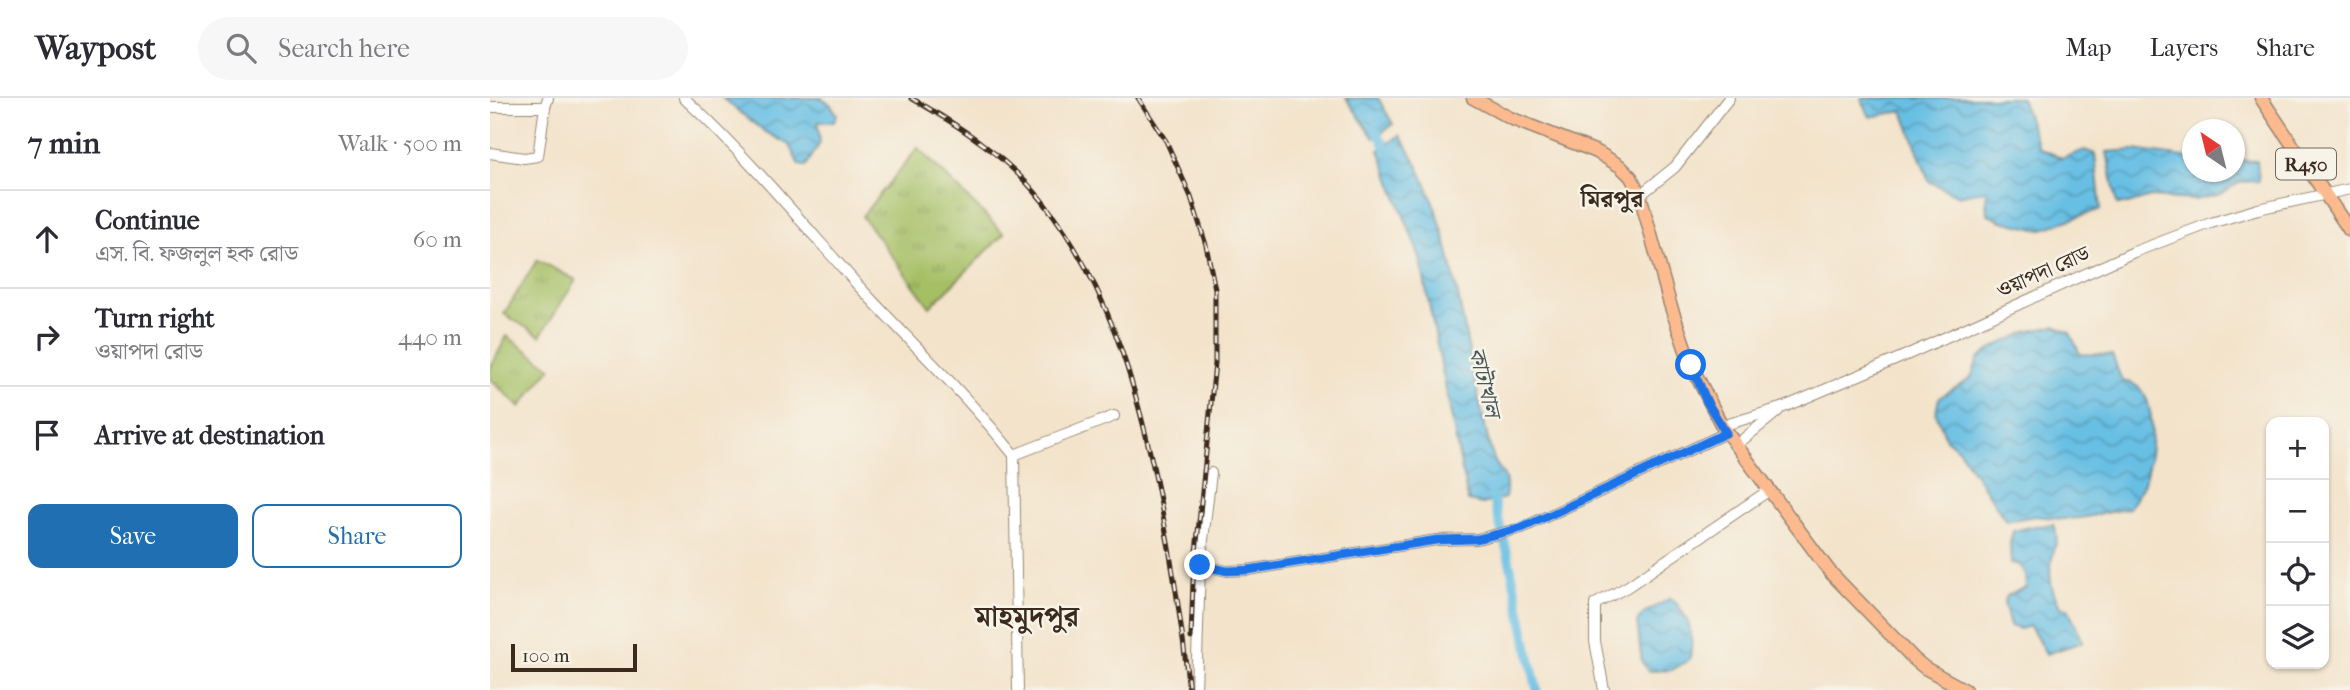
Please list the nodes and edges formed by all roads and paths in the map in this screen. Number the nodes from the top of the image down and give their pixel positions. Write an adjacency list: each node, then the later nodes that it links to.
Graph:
1 (684, 98): 16 (street)
2 (1473, 98): 10 (main road)
3 (1729, 98): 10 (street)
4 (2261, 98): 9 (main road, R450)
5 (547, 102): 6 (street); 7 (street)
6 (490, 107)
7 (490, 153)
8 (2350, 189): 9 (street, ওয়াপদা রোড)
9 (2324, 193): 11 (main road, R450); 12 (street, ওয়াপদা রোড)
10 (1640, 195): 14 (main road)
11 (2350, 231)
12 (1784, 407): 14 (street, ওয়াপদা রোড); 15 (street, ওয়াপদা রোড)
13 (1114, 416): 16 (street)
14 (1724, 430): 15 (main road); 19 (street, ওয়াপদা রোড)
15 (1735, 446): 18 (main road)
16 (1014, 455): 20 (street)
17 (1211, 473): 19 (street)
18 (1768, 491): 22 (street); 23 (main road)
19 (1200, 565): 21 (street)
20 (1018, 690)
21 (1196, 690)
22 (1604, 690)
23 (1965, 690)

